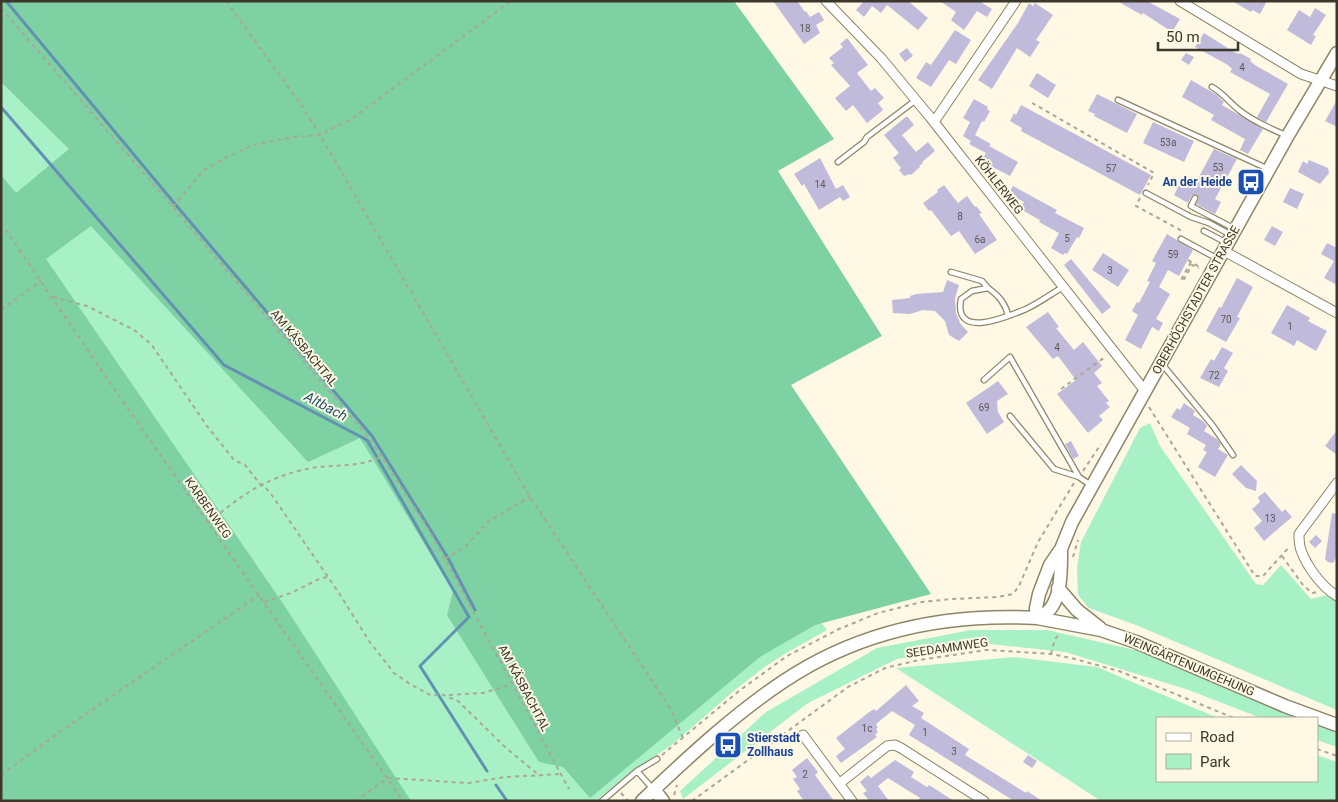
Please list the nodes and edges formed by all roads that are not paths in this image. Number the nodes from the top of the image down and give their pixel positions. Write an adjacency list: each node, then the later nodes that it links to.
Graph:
1 (826, 1): 8 (street, KÖHLERWEG)
2 (1016, 1): 10 (street)
3 (1180, 1): 5 (street)
4 (1337, 53): 5 (street, OBERHÖCHSTADTER STRASSE)
5 (1320, 80): 6 (street); 11 (street, OBERHÖCHSTADTER STRASSE)
6 (1337, 86)
7 (1212, 87): 11 (lane)
8 (916, 100): 10 (street, KÖHLERWEG); 12 (lane)
9 (1118, 100): 13 (lane)
10 (934, 122): 20 (street, KÖHLERWEG)
11 (1287, 137): 13 (street, OBERHÖCHSTADTER STRASSE)
12 (838, 162)
13 (1269, 170): 18 (street, OBERHÖCHSTADTER STRASSE)
14 (1145, 192): 18 (lane)
15 (1195, 198): 18 (lane)
16 (1204, 231): 18 (lane)
17 (1181, 239): 18 (lane)
18 (1227, 244): 22 (street); 24 (street, OBERHÖCHSTADTER STRASSE)
19 (951, 272): 21 (lane)
20 (1063, 287): 23 (lane); 26 (street, KÖHLERWEG)
21 (988, 288): 23 (lane); 23 (lane)
22 (1337, 313)
23 (1008, 316)
24 (1161, 363): 26 (street, OBERHÖCHSTADTER STRASSE); 28 (lane)
25 (984, 380): 29 (lane)
26 (1145, 390): 31 (street, OBERHÖCHSTADTER STRASSE)
27 (1010, 416): 29 (lane)
28 (1233, 455)
29 (1079, 477): 31 (lane)
30 (1337, 483): 34 (street)
31 (1092, 486): 32 (street, OBERHÖCHSTADTER STRASSE)
32 (1061, 549): 33 (street, OBERHÖCHSTADTER STRASSE); 35 (street, OBERHÖCHSTADTER STRASSE)
33 (1058, 588): 35 (street, OBERHÖCHSTADTER STRASSE); 36 (street)
34 (1337, 596)
35 (1037, 618): 36 (street, WEINGÄRTENUMGEHUNG); 44 (street)
36 (1101, 630): 37 (street, WEINGÄRTENUMGEHUNG)
37 (1315, 717)
38 (1318, 718): 39 (street, WEINGÄRTENUMGEHUNG)
39 (1337, 725)
40 (803, 735): 43 (street)
41 (657, 759): 42 (lane)
42 (637, 771): 44 (lane); 45 (lane)
43 (840, 784): 48 (street); 49 (street)
44 (654, 790): 46 (street); 47 (street)
45 (602, 801)
46 (642, 801)
47 (663, 801)
48 (852, 801)
49 (984, 801)

